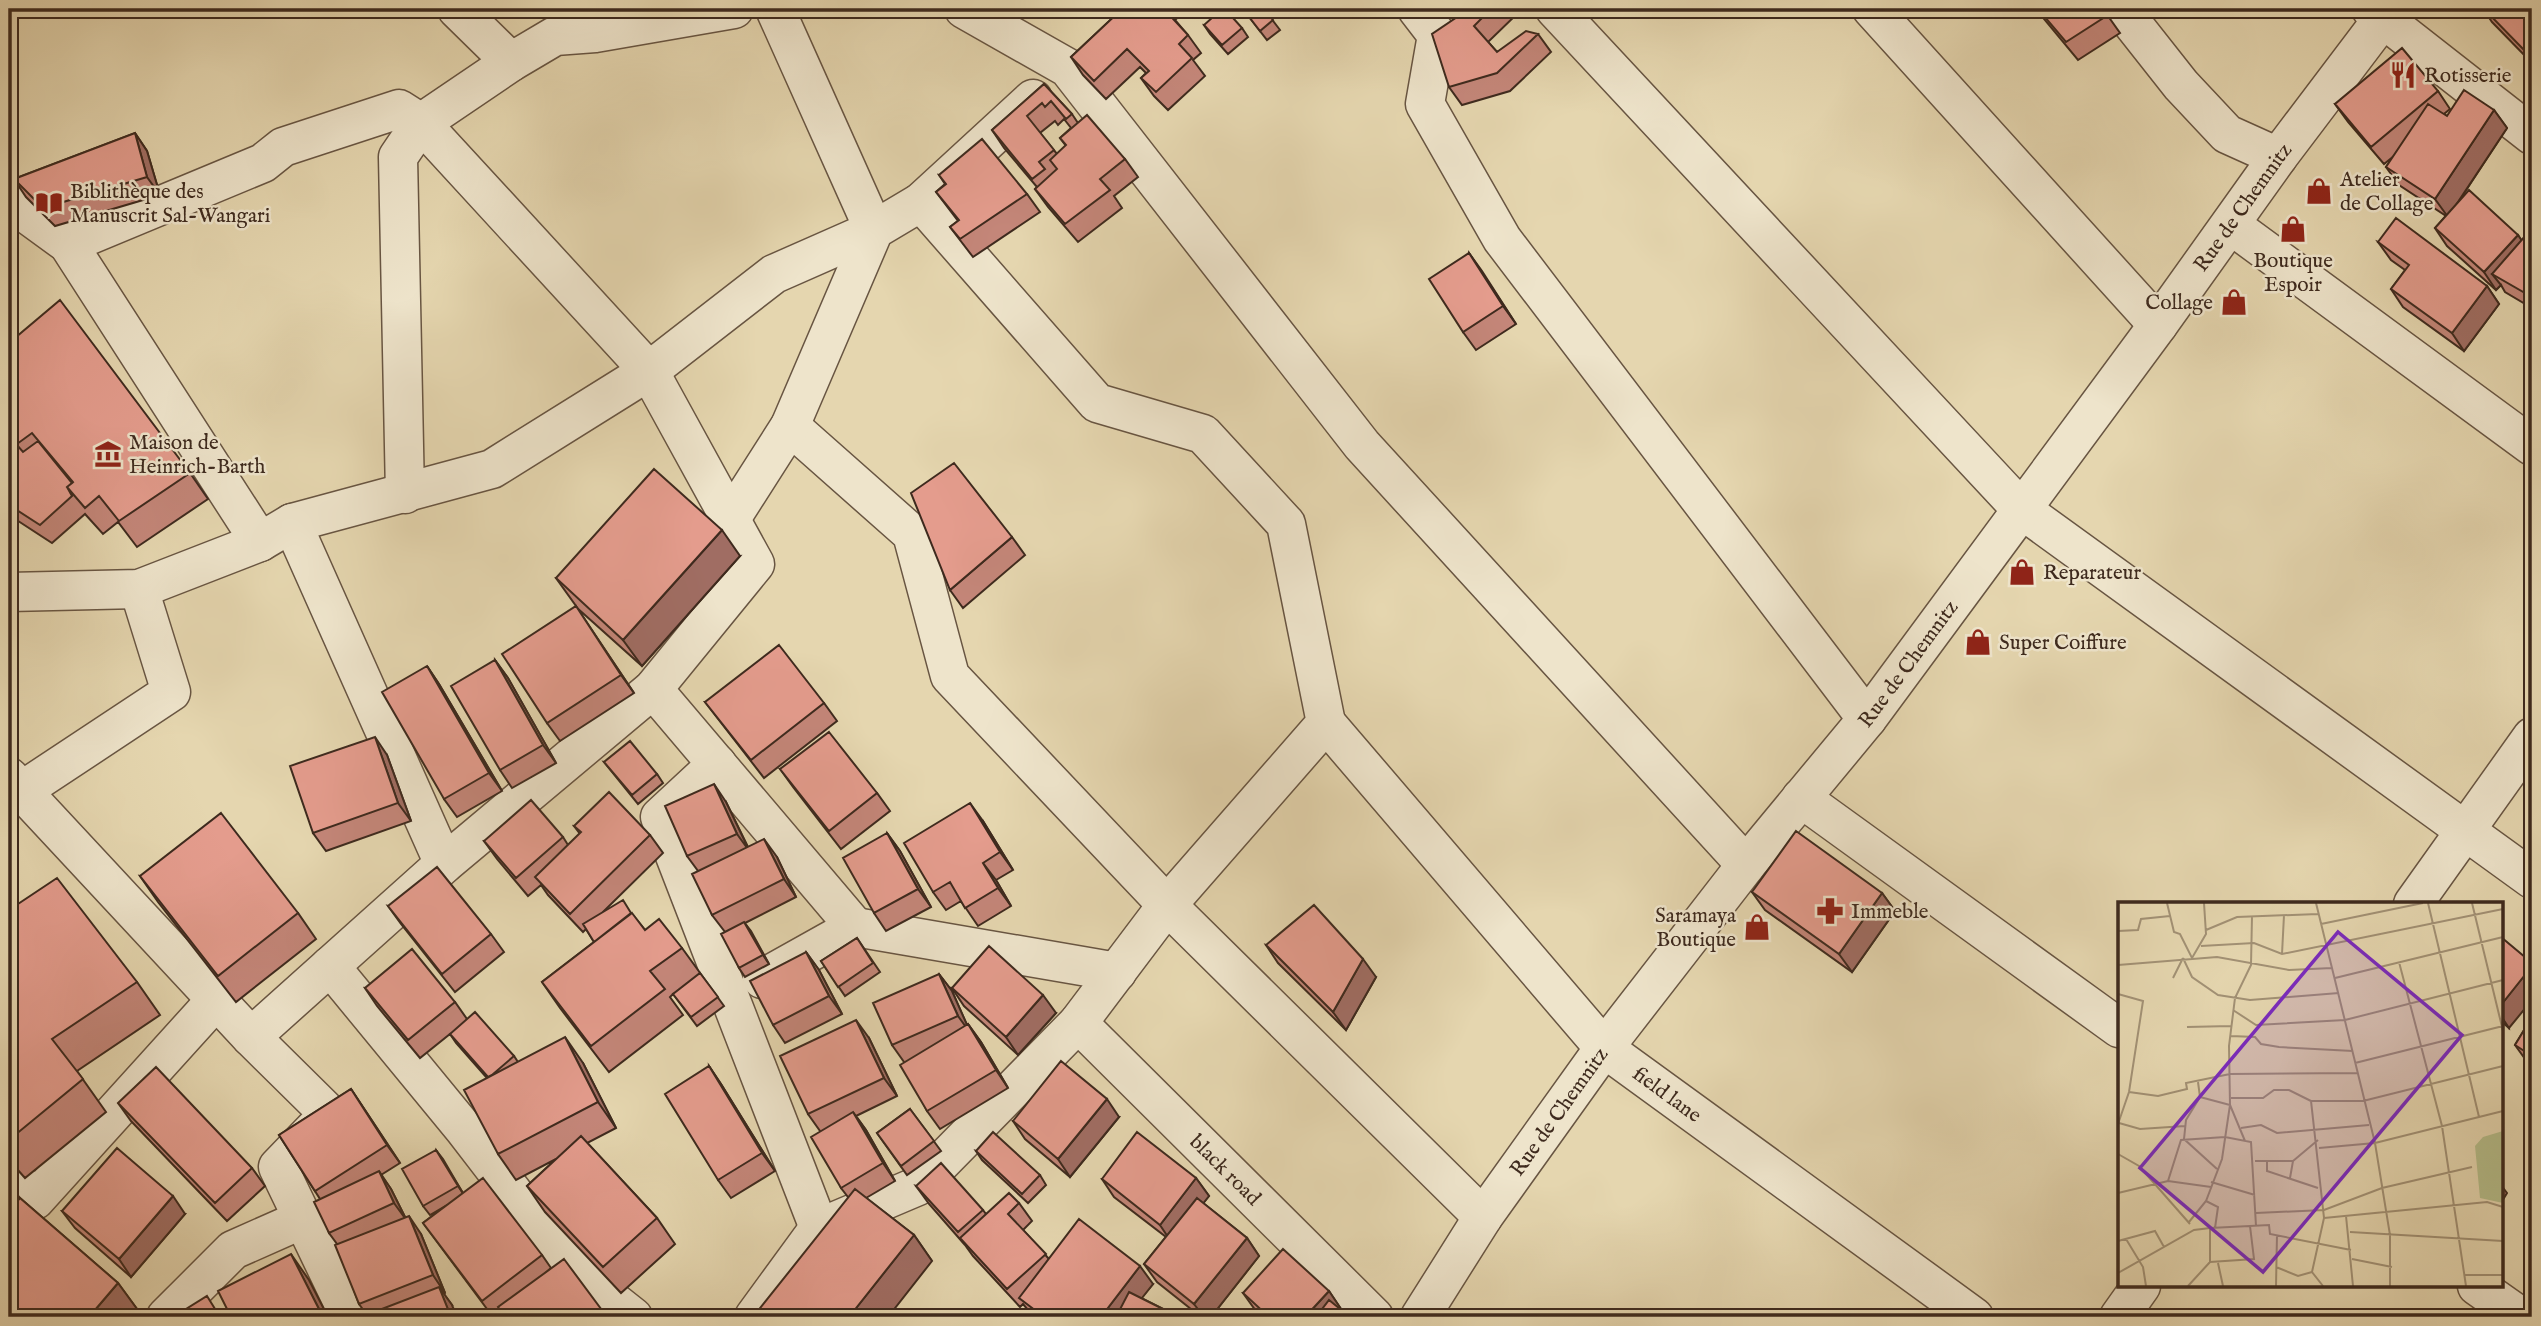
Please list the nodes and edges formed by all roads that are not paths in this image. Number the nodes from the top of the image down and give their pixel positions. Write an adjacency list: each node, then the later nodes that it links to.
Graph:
1 (457, 9): 11 (street)
2 (734, 9): 11 (street)
3 (775, 9): 19 (street)
4 (964, 9): 12 (street)
5 (1555, 9): 26 (street)
6 (1871, 9): 21 (street)
7 (2121, 9): 15 (street)
8 (2381, 12): 14 (street); 15 (street, Rue de Chemnitz)
9 (1440, 20): 32 (street)
10 (1096, 42): 12 (street)
11 (511, 62): 13 (street)
12 (1068, 68): 17 (street); 40 (street)
13 (421, 123): 20 (street); 22 (street); 25 (street)
14 (2532, 135)
15 (2278, 157): 18 (street, Rue de Chemnitz)
16 (9, 201): 20 (street)
17 (921, 202): 19 (street); 33 (street)
18 (2231, 225): 21 (street, Rue de Chemnitz); 24 (street)
19 (874, 230): 22 (street); 23 (street)
20 (68, 244): 28 (street)
21 (2158, 325): 26 (street, Rue de Chemnitz)
22 (649, 371): 25 (street); 27 (street)
23 (790, 426): 27 (street); 43 (street)
24 (2532, 446)
25 (405, 494): 28 (street)
26 (2021, 509): 32 (street, Rue de Chemnitz); 38 (street)
27 (730, 520): 31 (street)
28 (276, 533): 29 (street); 39 (street)
29 (139, 589): 30 (street); 36 (street)
30 (9, 592)
31 (653, 689): 35 (street); 39 (street)
32 (1867, 719): 37 (street, Rue de Chemnitz)
33 (1326, 723): 43 (street); 52 (street, field lane)
34 (2532, 737): 38 (street)
35 (717, 764): 44 (street); 47 (street)
36 (14, 784): 48 (street)
37 (1801, 798): 40 (street, Rue de Chemnitz); 50 (street)
38 (2465, 831): 41 (street); 42 (street)
39 (444, 864): 45 (street)
40 (1746, 865): 52 (street, Rue de Chemnitz)
41 (2532, 879)
42 (2414, 902)
43 (1167, 905): 46 (street); 54 (street)
44 (855, 927): 46 (street); 47 (street)
45 (330, 966): 51 (street); 62 (street)
46 (1116, 972): 49 (street)
47 (730, 998): 56 (street)
48 (216, 1000): 51 (street); 53 (street)
49 (1078, 1023): 56 (street); 64 (street, black road)
50 (2118, 1027)
51 (251, 1037): 55 (street)
52 (1604, 1048): 54 (street, Rue de Chemnitz); 66 (street, field lane)
53 (9, 1172)
54 (1483, 1217): 65 (street, Rue de Chemnitz)
55 (303, 1219): 60 (street); 61 (street)
56 (819, 1228): 63 (street)
57 (2140, 1288): 67 (street)
58 (2480, 1288): 68 (street)
59 (2532, 1303): 68 (street)
60 (166, 1317)
61 (350, 1317)
62 (633, 1317)
63 (754, 1317)
64 (1374, 1317)
65 (1420, 1317)
66 (1974, 1317)
67 (2119, 1317)
68 (2521, 1317)

